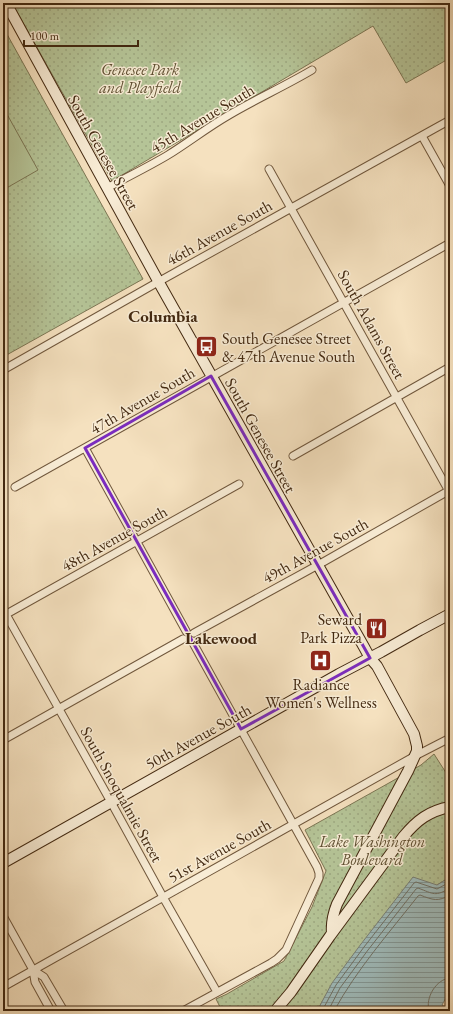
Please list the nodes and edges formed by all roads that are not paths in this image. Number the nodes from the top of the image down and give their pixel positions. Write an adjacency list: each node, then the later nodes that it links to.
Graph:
1 (6, 3): 7 (street, South Genesee Street)
2 (312, 70): 7 (street, 45th Avenue South)
3 (450, 120): 4 (street, 46th Avenue South)
4 (422, 136): 6 (street); 8 (street, 46th Avenue South)
5 (269, 169): 8 (street, South Adams Street)
6 (450, 186)
7 (107, 188): 10 (street, South Genesee Street)
8 (292, 209): 10 (street, 46th Avenue South); 11 (street, South Adams Street)
9 (450, 243): 11 (street, 47th Avenue South)
10 (158, 282): 13 (street, 46th Avenue South); 14 (street, South Genesee Street)
11 (344, 303): 14 (street, 47th Avenue South); 15 (street, South Adams Street)
12 (450, 367): 15 (street)
13 (3, 370)
14 (211, 376): 16 (street, 47th Avenue South); 22 (street, South Genesee Street)
15 (397, 397): 17 (street); 20 (street, South Adams Street)
16 (85, 448): 19 (street, 47th Avenue South); 21 (street)
17 (292, 456)
18 (239, 484): 21 (street, 48th Avenue South)
19 (15, 487)
20 (450, 491): 22 (street, 49th Avenue South)
21 (137, 542): 23 (street, 48th Avenue South); 25 (street)
22 (318, 565): 26 (street, 49th Avenue South); 29 (street, South Genesee Street)
23 (4, 613): 30 (street, South Snoqualmie Street)
24 (450, 614): 29 (street, 50th Avenue South)
25 (186, 631): 26 (street); 27 (street)
26 (194, 633): 28 (street)
27 (183, 639): 28 (street); 30 (street)
28 (192, 641): 31 (street)
29 (370, 658): 31 (street, 50th Avenue South); 34 (street, South Genesee Street)
30 (59, 709): 33 (street); 35 (street, South Snoqualmie Street)
31 (241, 729): 35 (street, 50th Avenue South); 37 (street)
32 (450, 738): 34 (street, 51st Avenue South)
33 (3, 740)
34 (415, 756): 37 (street, 51st Avenue South); 41 (street)
35 (111, 802): 38 (street, 50th Avenue South); 39 (street, South Snoqualmie Street)
36 (450, 807): 41 (street)
37 (294, 824): 39 (street, 51st Avenue South); 44 (street)
38 (3, 863)
39 (163, 898): 42 (street, 51st Avenue South); 44 (street, South Snoqualmie Street)
40 (3, 916): 42 (street)
41 (332, 933): 48 (street)
42 (33, 970): 43 (street, 51st Avenue South); 45 (street); 46 (street)
43 (3, 987)
44 (217, 992): 47 (street)
45 (51, 1011)
46 (64, 1011)
47 (183, 1011)
48 (275, 1011)

